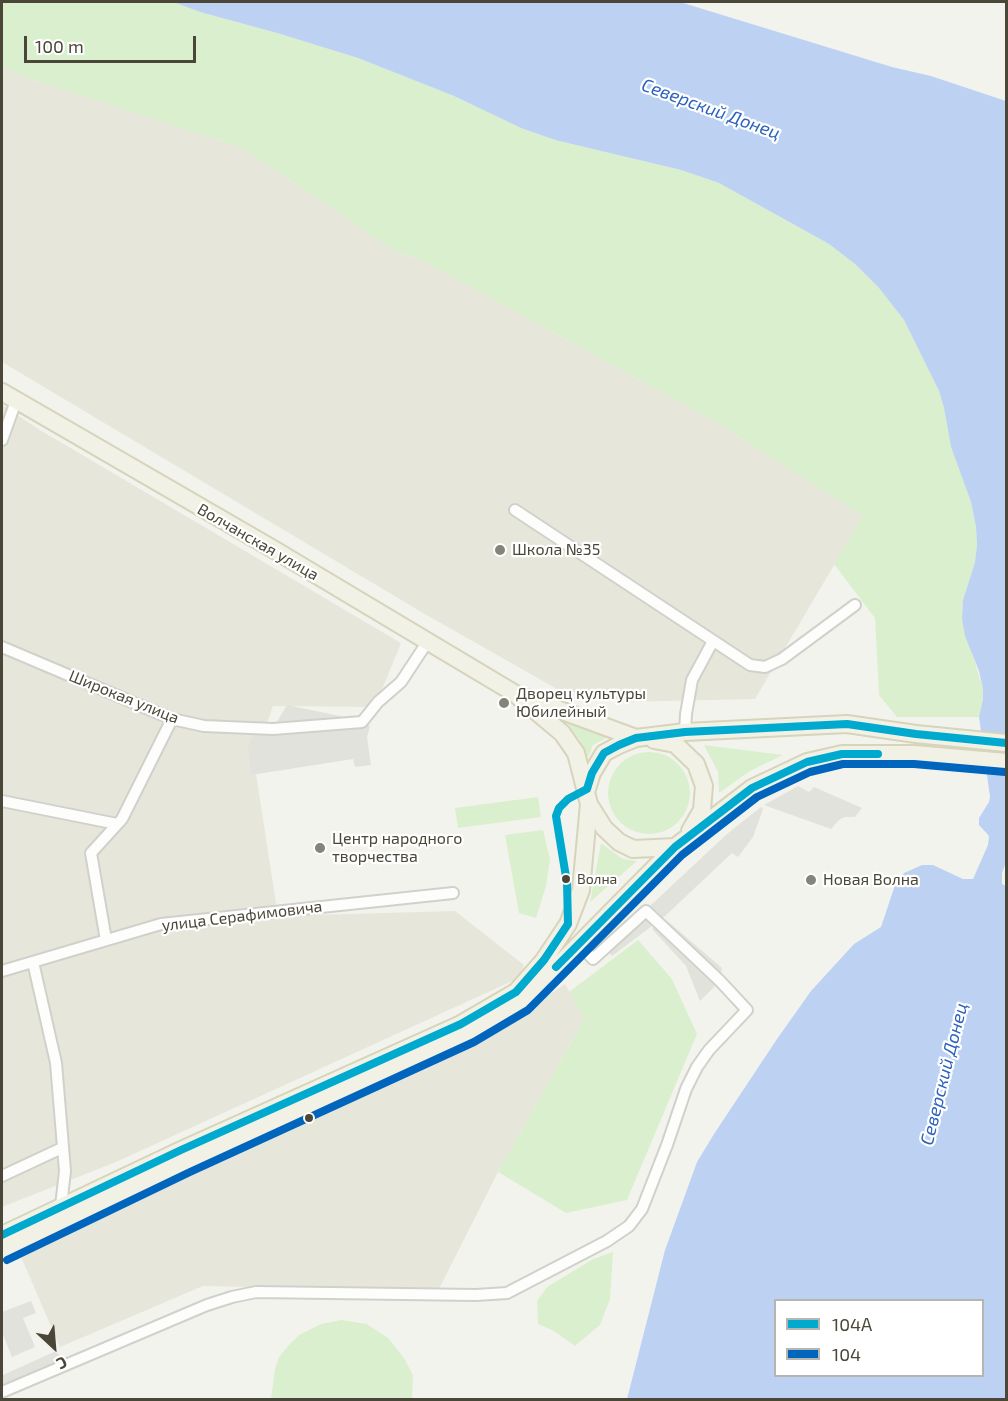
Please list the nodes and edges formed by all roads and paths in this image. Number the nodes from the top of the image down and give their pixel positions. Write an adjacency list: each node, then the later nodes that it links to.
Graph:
1 (2, 392): 2 (main road, Волчанская улица)
2 (16, 401): 3 (street); 6 (main road, Волчанская улица)
3 (2, 440)
4 (515, 510): 7 (street)
5 (855, 605): 7 (street)
6 (428, 641): 9 (main road, Волчанская улица); 10 (street, Широкая улица)
7 (713, 641): 11 (street)
8 (2, 647): 10 (street, Широкая улица)
9 (514, 693): 12 (main road); 16 (main road)
10 (172, 719): 18 (street)
11 (685, 732): 12 (main road); 13 (main road); 15 (main road)
12 (641, 738): 15 (main road); 16 (main road)
13 (1006, 743)
14 (1006, 762): 19 (main road)
15 (696, 764): 19 (main road)
16 (588, 797): 19 (main road); 27 (main road)
17 (2, 801): 18 (street)
18 (117, 824): 21 (street)
19 (681, 842): 22 (main road)
20 (453, 893): 21 (street, улица Серафимовича)
21 (106, 940): 23 (street, улица Серафимовича)
22 (578, 943): 29 (main road); 30 (street)
23 (33, 962): 24 (street, улица Серафимовича); 25 (street)
24 (2, 971)
25 (62, 1148): 26 (street); 27 (street)
26 (2, 1176)
27 (61, 1206): 28 (main road)
28 (2, 1234)
29 (2, 1251)
30 (2, 1392)

